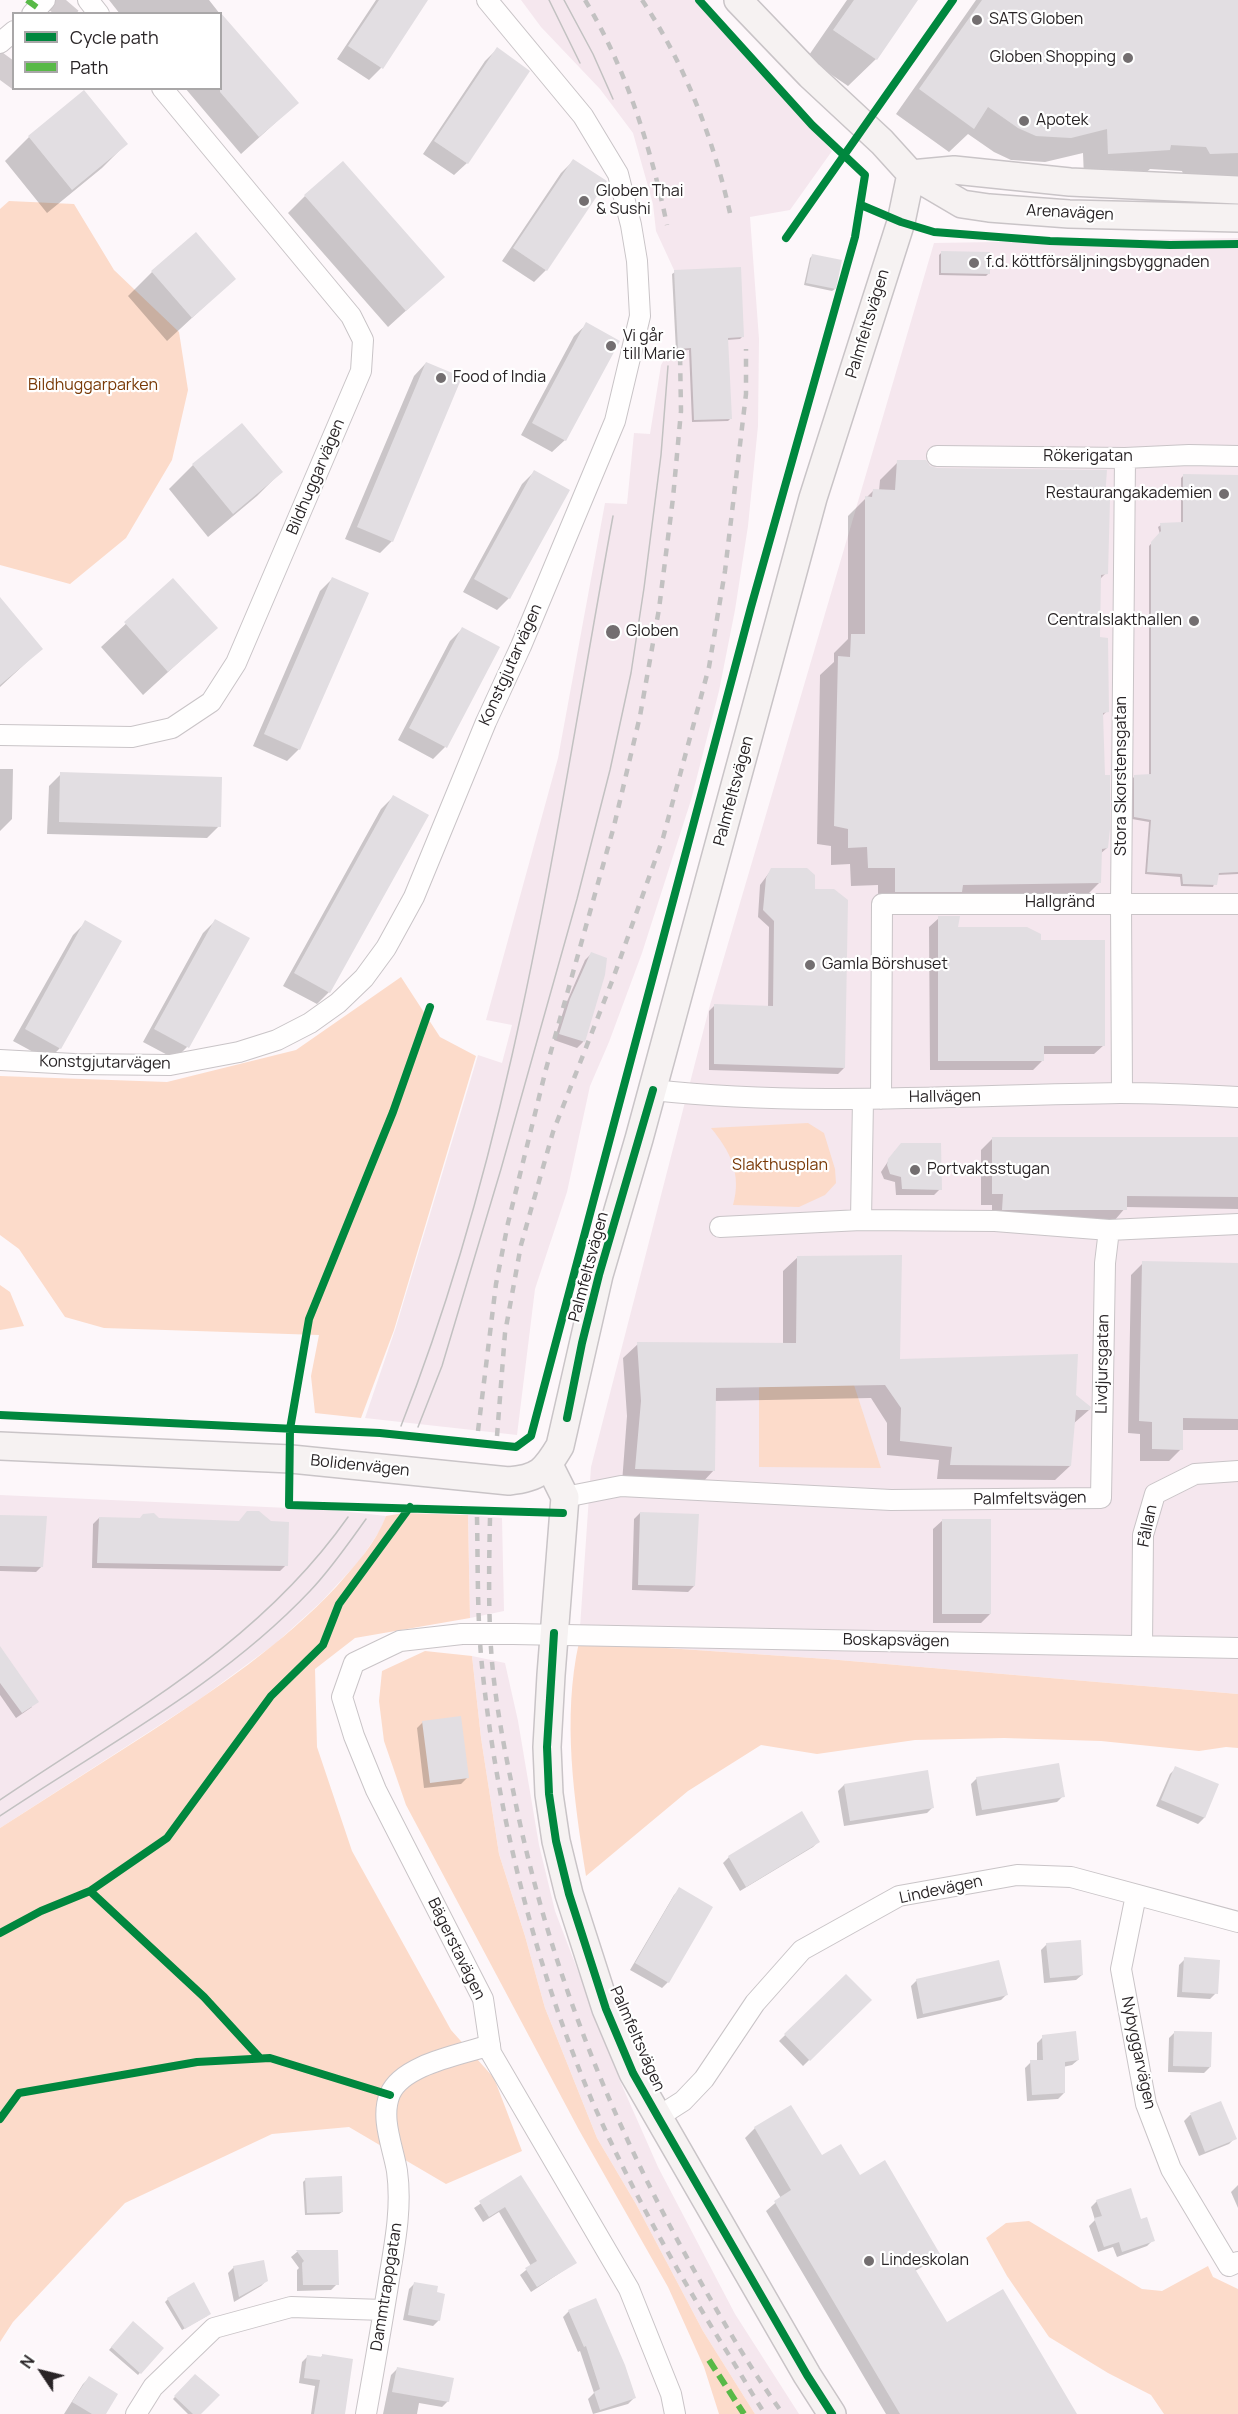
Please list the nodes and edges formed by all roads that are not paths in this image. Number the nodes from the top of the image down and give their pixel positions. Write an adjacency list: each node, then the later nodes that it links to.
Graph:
1 (45, 0): 5 (street)
2 (88, 0): 6 (street)
3 (487, 0): 19 (street, Konstgjutarvägen)
4 (738, 0): 10 (main road, Arenavägen)
5 (34, 12)
6 (97, 12)
7 (12, 33): 8 (street)
8 (0, 43)
9 (164, 90): 16 (street, Bildhuggarvägen)
10 (911, 174): 11 (main road, Arenavägen); 12 (main road, Arenavägen); 20 (main road, Palmfeltsvägen)
11 (1238, 190)
12 (1238, 218)
13 (937, 456): 15 (street, Rökerigatan)
14 (1238, 456): 15 (street, Rökerigatan)
15 (1125, 458): 17 (street, Stora Skorstensgatan)
16 (0, 735)
17 (1121, 903): 18 (street, Hallgränd); 21 (street, Stora Skorstensgatan); 23 (street, Hallgränd)
18 (1238, 904)
19 (0, 1060)
20 (653, 1090): 23 (street, Hallvägen); 29 (main road, Palmfeltsvägen)
21 (1122, 1093): 22 (street, Hallvägen); 23 (street, Hallvägen)
22 (1238, 1096)
23 (872, 1099): 24 (street)
24 (861, 1220): 26 (street); 27 (street)
25 (1238, 1224): 27 (street)
26 (720, 1227)
27 (1109, 1230): 32 (street, Livdjursgatan)
28 (0, 1446): 29 (main road, Bolidenvägen)
29 (554, 1456): 31 (main road)
30 (1238, 1471): 34 (street, Fållan)
31 (565, 1497): 32 (street, Palmfeltsvägen); 33 (main road, Palmfeltsvägen)
32 (1101, 1498)
33 (554, 1633): 34 (street, Boskapsvägen); 38 (street, Bägerstavägen, bridge); 39 (main road, Palmfeltsvägen)
34 (1142, 1646): 35 (street, Boskapsvägen)
35 (1238, 1648)
36 (1136, 1895): 37 (street, Lindevägen); 39 (street, Lindevägen); 40 (street, Nybyggarvägen)
37 (1238, 1922)
38 (490, 2045): 41 (street, Dammtrappgatan); 44 (street, Bägerstavägen)
39 (658, 2117): 45 (main road, Palmfeltsvägen)
40 (1234, 2264)
41 (384, 2310): 42 (street); 43 (street, Dammtrappgatan)
42 (136, 2414)
43 (366, 2414)
44 (675, 2414)
45 (832, 2414)

